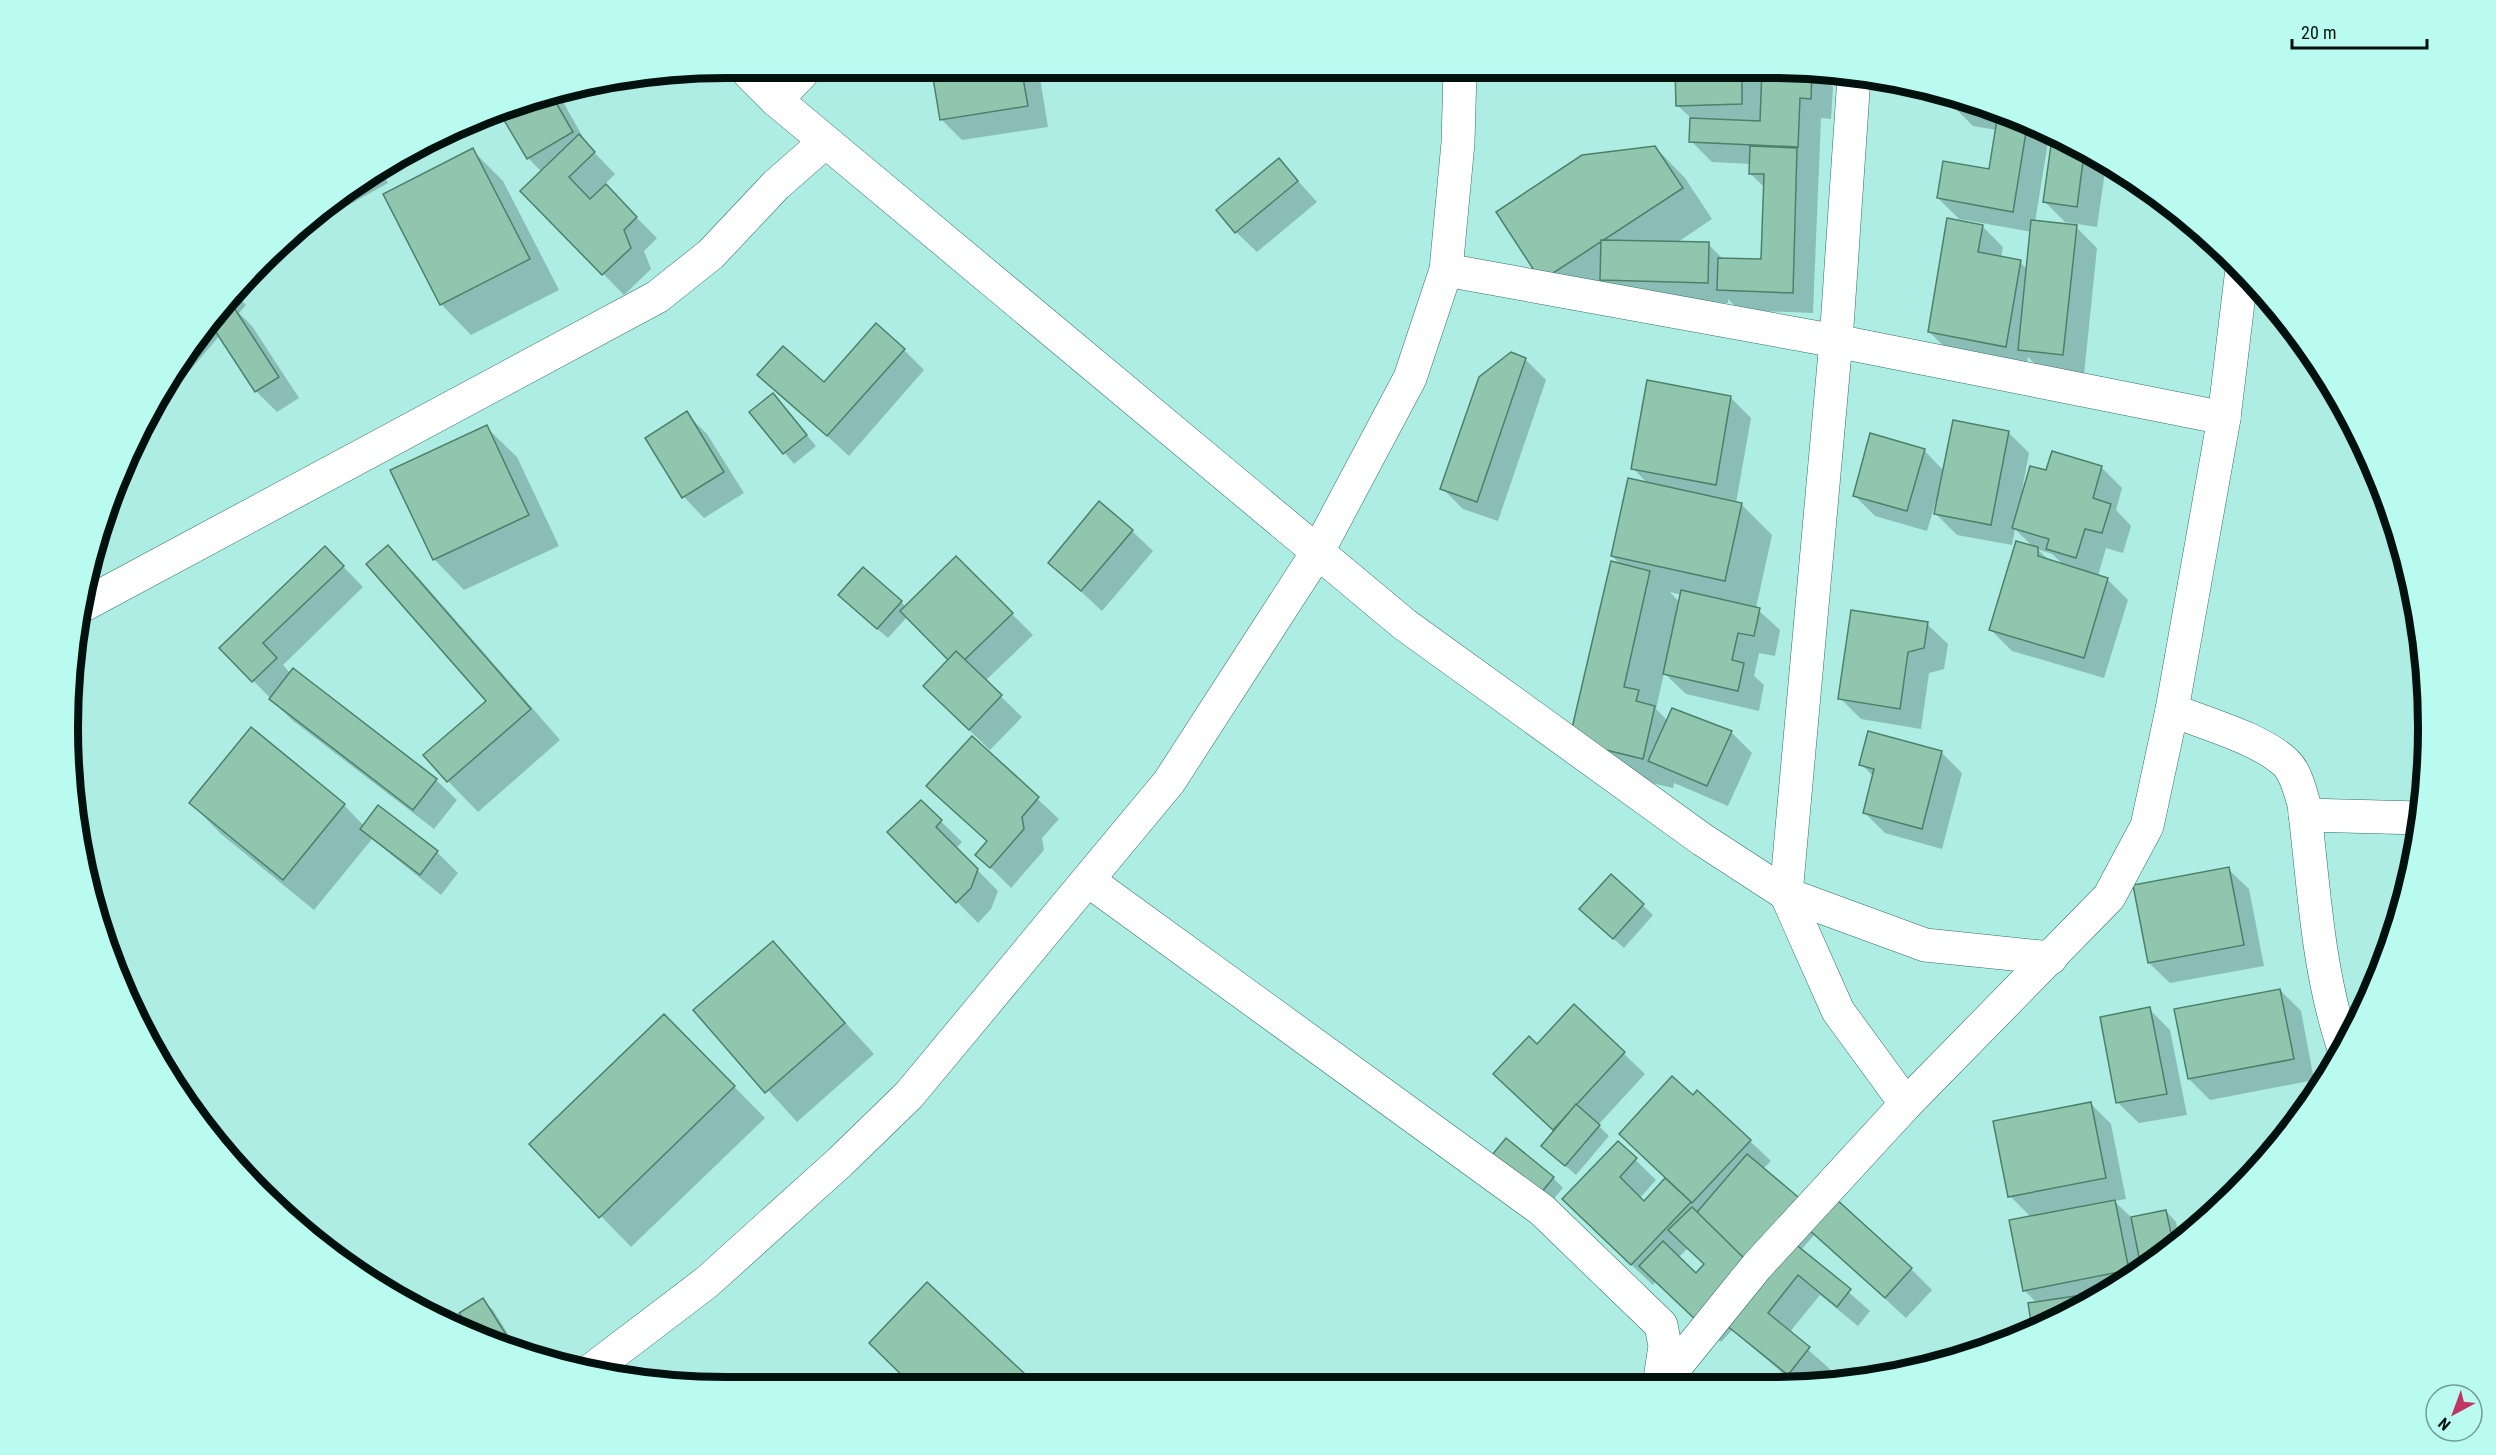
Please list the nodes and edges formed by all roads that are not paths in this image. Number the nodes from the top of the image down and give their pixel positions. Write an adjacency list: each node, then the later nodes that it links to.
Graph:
1 (754, 78): 5 (street)
2 (797, 78): 5 (street)
3 (1460, 78): 7 (street)
4 (1854, 84): 9 (street)
5 (776, 100): 6 (street)
6 (825, 141): 11 (street); 12 (street)
7 (1446, 270): 9 (street); 11 (street)
8 (2241, 281): 10 (street)
9 (1836, 341): 10 (street); 17 (street)
10 (2224, 418): 13 (street)
11 (1317, 553): 16 (street); 17 (street)
12 (90, 602)
13 (2172, 710): 14 (street); 18 (street)
14 (2305, 815): 15 (street); 19 (street)
15 (2411, 818)
16 (1089, 881): 21 (street); 22 (street)
17 (1786, 894): 18 (street); 20 (street)
18 (2051, 958): 20 (street)
19 (2340, 1036)
20 (1906, 1104): 23 (street)
21 (599, 1364)
22 (1661, 1377)
23 (1667, 1377)

